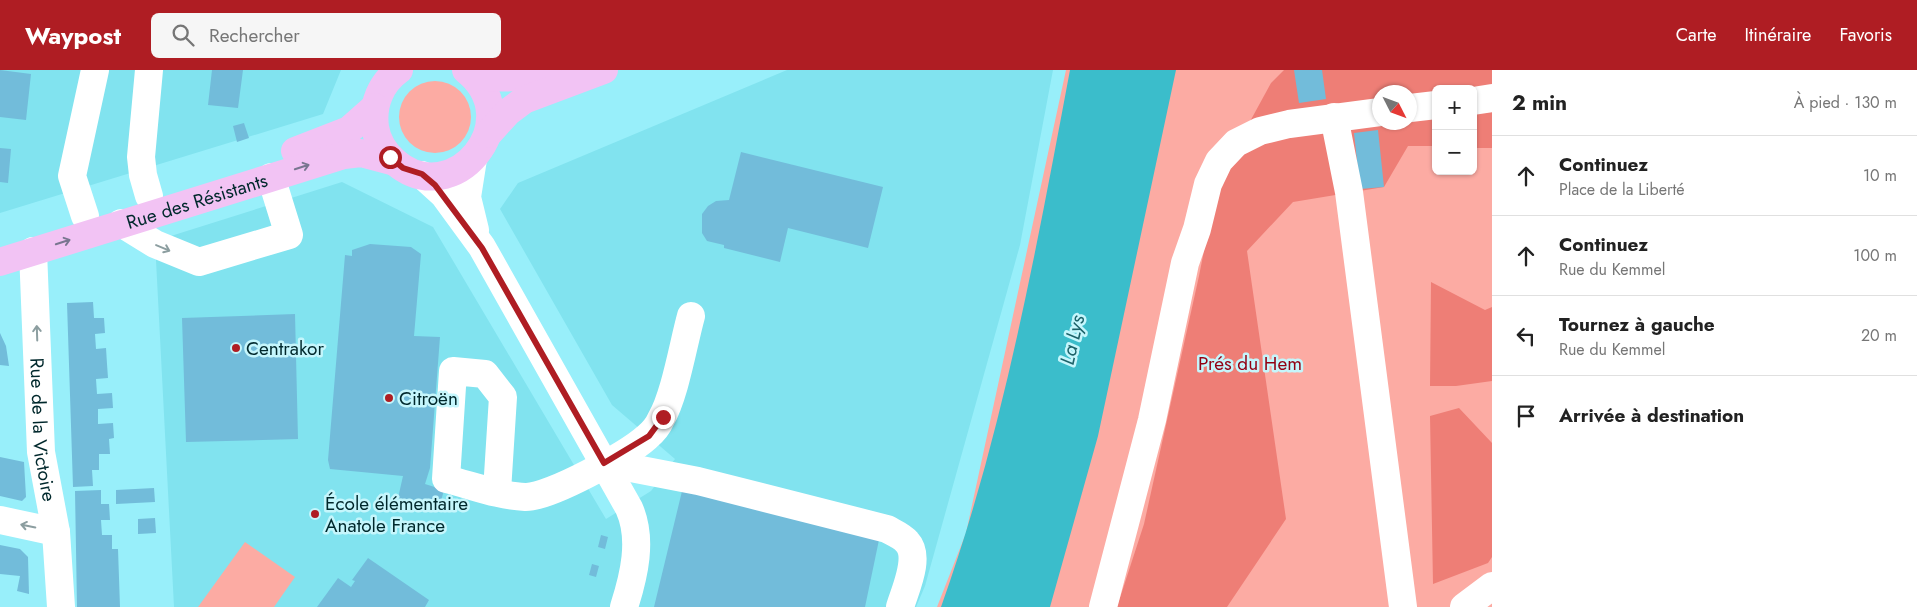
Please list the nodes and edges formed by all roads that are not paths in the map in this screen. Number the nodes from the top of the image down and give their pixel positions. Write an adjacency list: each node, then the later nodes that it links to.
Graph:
1 (95, 70): 20 (street)
2 (149, 70): 19 (street)
3 (556, 70): 5 (main road)
4 (604, 70): 14 (main road)
5 (469, 72): 14 (main road)
6 (392, 73): 10 (main road)
7 (1492, 98): 8 (street)
8 (1477, 100)
9 (1432, 105): 11 (street)
10 (375, 107): 16 (main road); 19 (main road, Rue des Résistants)
11 (1417, 107)
12 (1372, 113): 13 (street)
13 (1334, 117): 35 (street); 36 (street)
14 (488, 134): 15 (main road)
15 (473, 159): 17 (main road); 23 (street)
16 (395, 162): 17 (main road); 18 (main road, Rue des Résistants, one-way to 16)
17 (422, 174): 23 (street)
18 (271, 177): 21 (main road, Rue des Résistants); 21 (street, one-way to 18)
19 (149, 196): 20 (main road, Rue des Résistants)
20 (85, 216): 22 (main road, Rue des Résistants)
21 (121, 223): 24 (main road, Rue des Résistants, one-way to 21)
22 (0, 242)
23 (482, 248): 27 (street)
24 (33, 251): 25 (main road, Rue des Résistants); 30 (street, Rue de la Victoire, one-way to 24)
25 (0, 262)
26 (691, 316): 27 (street)
27 (604, 463): 28 (street); 32 (street); 34 (street)
28 (498, 491)
29 (0, 520): 30 (street, one-way to 29)
30 (56, 532): 33 (street, Rue de la Victoire)
31 (1492, 586): 37 (street)
32 (627, 602)
33 (61, 607)
34 (900, 607)
35 (1104, 607)
36 (1403, 607)
37 (1464, 607)

